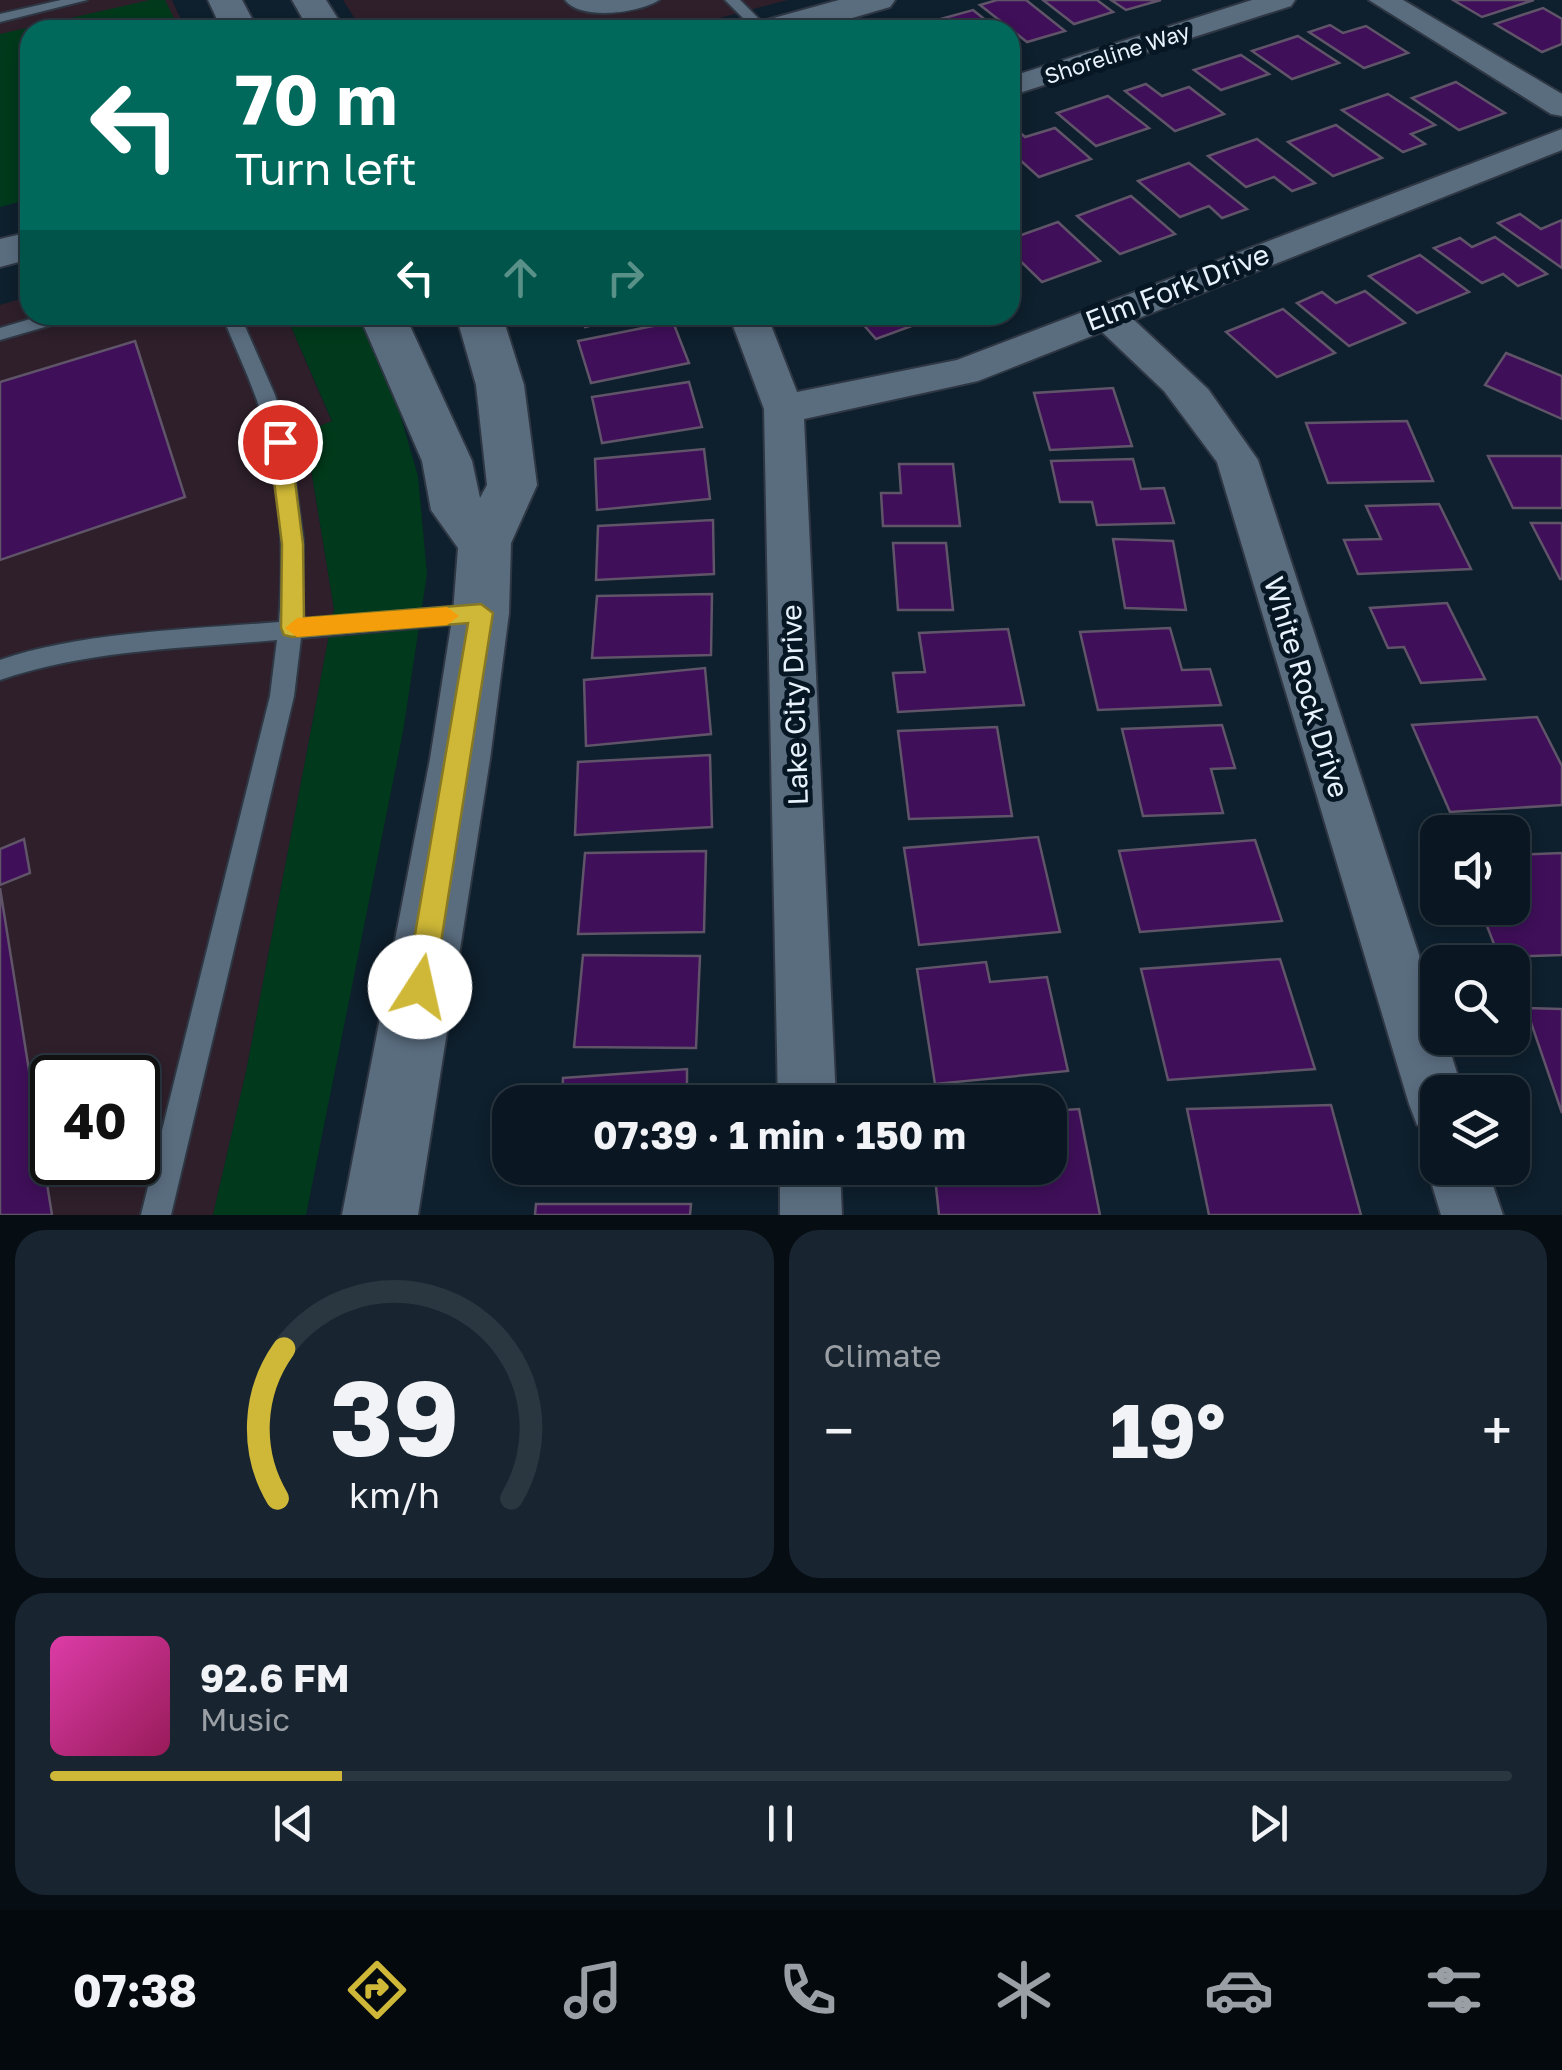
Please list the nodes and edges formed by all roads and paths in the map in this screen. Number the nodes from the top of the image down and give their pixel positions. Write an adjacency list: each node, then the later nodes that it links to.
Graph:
1 (80, 0): 8 (lane)
2 (572, 0): 3 (lane)
3 (652, 0)
4 (732, 0): 9 (lane)
5 (878, 0): 10 (street)
6 (1281, 0): 11 (street, Shoreline Way)
7 (1383, 0): 12 (street)
8 (0, 18)
9 (753, 20)
10 (807, 20)
11 (1020, 84)
12 (1562, 107)
13 (1562, 139): 14 (street, Elm Fork Drive)
14 (1104, 315): 21 (street, Elm Fork Drive); 26 (street, White Rock Drive)
15 (31, 325): 20 (lane)
16 (234, 325): 24 (lane)
17 (386, 325): 22 (street)
18 (482, 325): 22 (street)
19 (752, 325): 21 (street, Lake City Drive)
20 (0, 334)
21 (784, 409): 27 (street, Lake City Drive)
22 (485, 543): 23 (street)
23 (481, 613): 24 (lane); 31 (street)
24 (292, 628): 25 (lane); 30 (lane)
25 (0, 670)
26 (1429, 1075)
27 (807, 1085)
28 (810, 1185): 32 (street)
29 (1463, 1185): 33 (street)
30 (156, 1215)
31 (380, 1215)
32 (811, 1215)
33 (1472, 1215)

